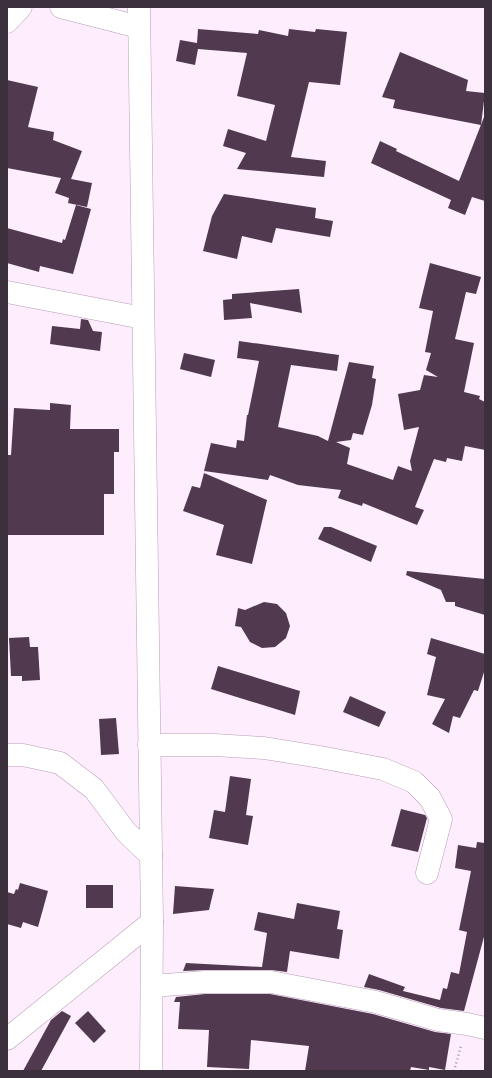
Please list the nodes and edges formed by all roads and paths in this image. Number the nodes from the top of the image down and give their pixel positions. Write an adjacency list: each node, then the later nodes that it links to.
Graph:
1 (21, 7): 4 (street)
2 (61, 7): 3 (street)
3 (139, 17): 6 (street)
4 (7, 22)
5 (7, 292): 6 (street)
6 (143, 318): 7 (street)
7 (149, 744): 9 (street); 10 (street)
8 (7, 755): 9 (street)
9 (151, 856): 11 (street)
10 (427, 873)
11 (152, 922): 12 (street); 14 (street)
12 (152, 986): 13 (street); 15 (street)
13 (476, 1026): 16 (path)
14 (7, 1039)
15 (151, 1071)
16 (454, 1071)

